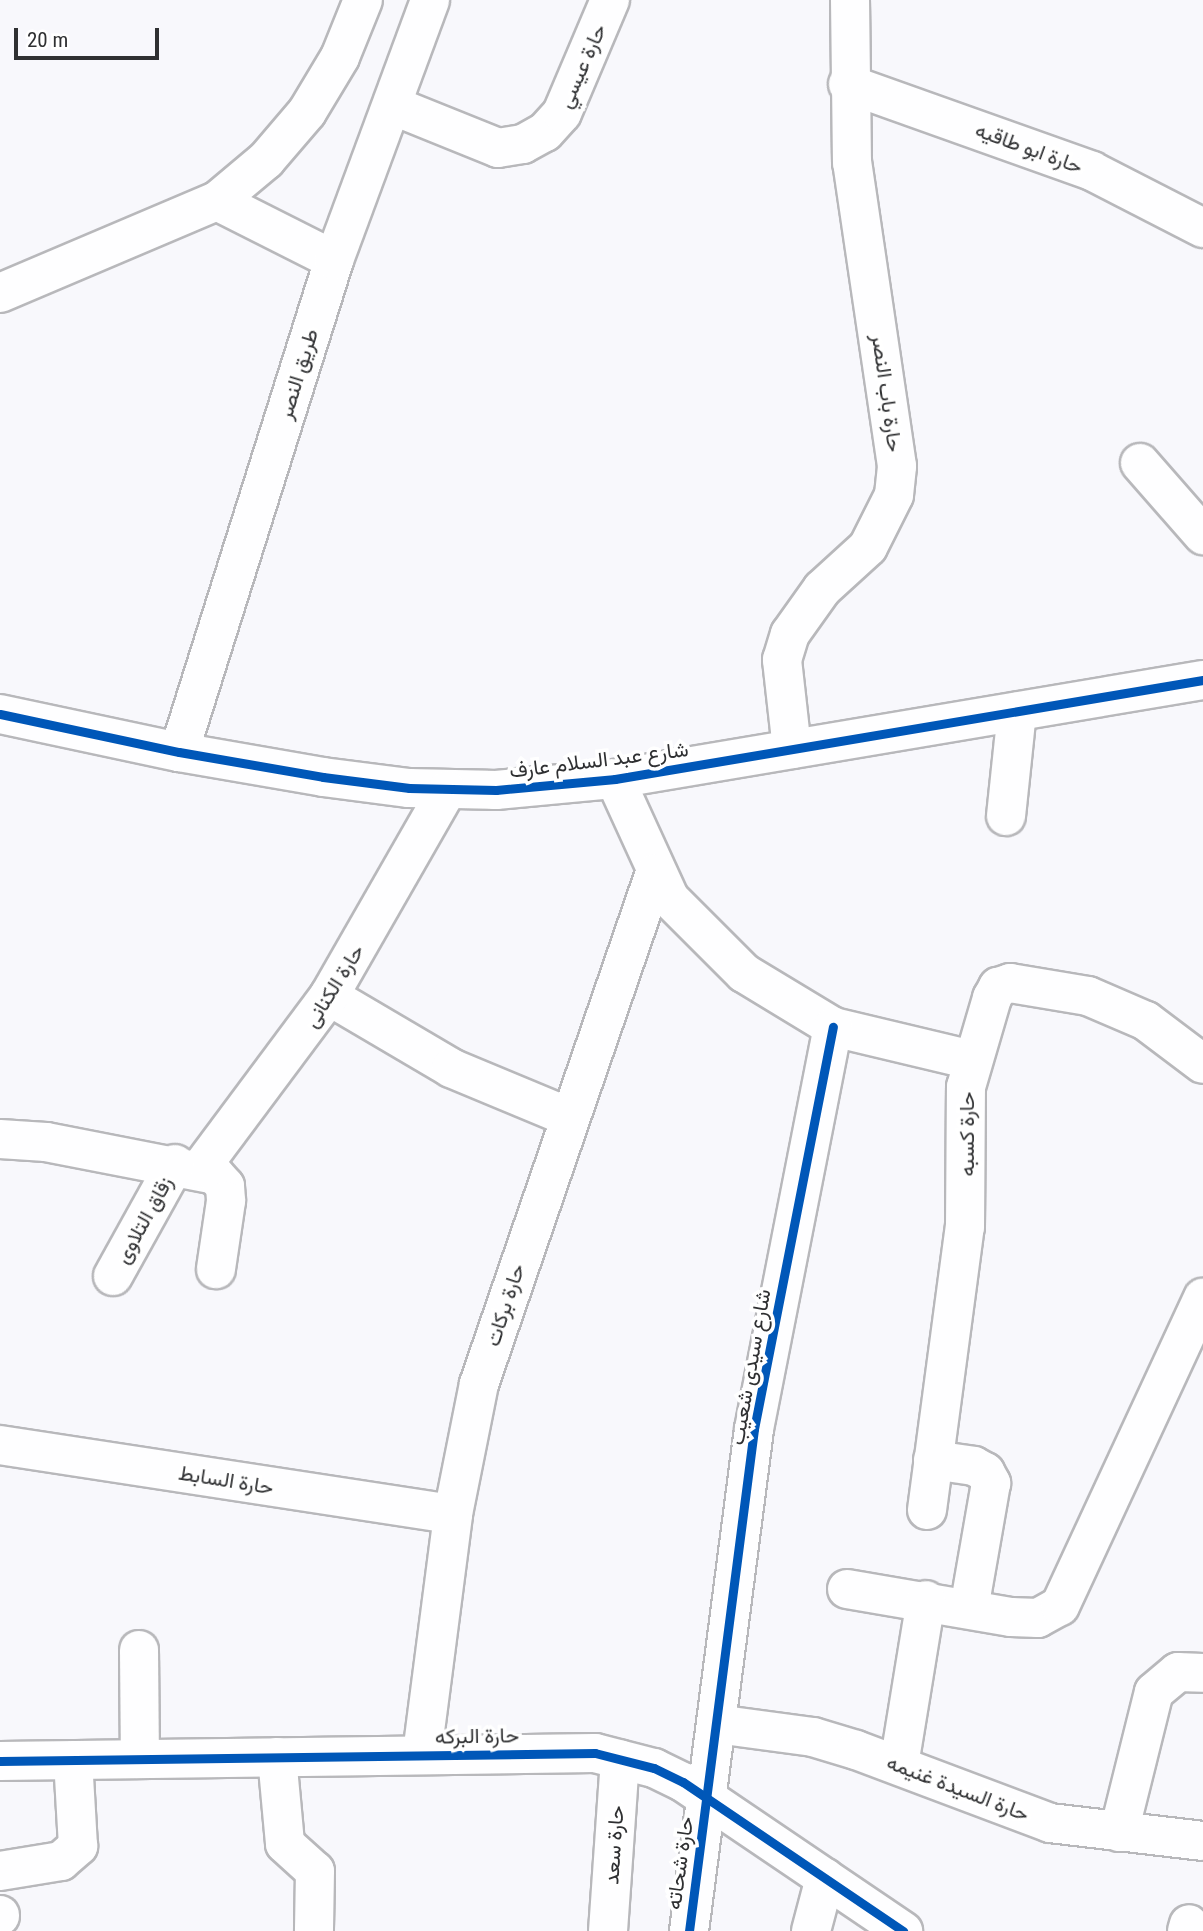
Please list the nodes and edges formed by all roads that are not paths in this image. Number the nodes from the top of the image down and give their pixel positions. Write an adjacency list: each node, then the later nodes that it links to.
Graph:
1 (363, 0): 7 (street)
2 (430, 0): 6 (street, طريق النصر)
3 (610, 0): 6 (street, حارة عيسي)
4 (850, 0): 5 (street, حارة باب النصر)
5 (848, 84): 8 (street, حارة ابو طاقيه); 16 (street, حارة باب النصر)
6 (394, 106): 9 (street, طريق النصر)
7 (217, 201): 9 (street); 10 (street)
8 (1203, 228)
9 (334, 260): 17 (street, طريق النصر)
10 (0, 293)
11 (1140, 463): 12 (street)
12 (1203, 535)
13 (1203, 680): 14 (street, شارع عبد السلام عارف)
14 (1017, 712): 16 (street, شارع عبد السلام عارف); 20 (street)
15 (0, 714): 17 (street, شارع عبد السلام عارف)
16 (792, 749): 18 (street, شارع عبد السلام عارف)
17 (179, 752): 19 (street, شارع عبد السلام عارف)
18 (615, 779): 19 (street, شارع عبد السلام عارف); 21 (street)
19 (447, 790): 22 (street, حارة الكنانى)
20 (1006, 816)
21 (655, 873): 23 (street); 26 (street, حارة بركات)
22 (329, 996): 26 (street); 28 (street, حارة الكنانى)
23 (833, 1027): 24 (street); 41 (street, شارع سيدى شعيب)
24 (971, 1060): 25 (street, حارة كسبه); 33 (street, حارة كسبه)
25 (1203, 1064)
26 (569, 1117): 35 (street, حارة بركات)
27 (0, 1139): 28 (street)
28 (188, 1166): 29 (street); 30 (street, زقاق التلاوى)
29 (216, 1269)
30 (113, 1276)
31 (1203, 1298): 38 (street)
32 (0, 1445): 35 (street, حارة السابط)
33 (933, 1460): 34 (street, حارة كسبه); 38 (street)
34 (927, 1510)
35 (453, 1514): 42 (street, حارة بركات)
36 (848, 1589): 37 (street)
37 (926, 1600): 38 (street); 48 (street)
38 (969, 1609)
39 (139, 1650): 44 (street)
40 (1203, 1674): 50 (street)
41 (716, 1724): 48 (street, حارة السيدة غنيمه); 49 (street, شارع سيدى شعيب)
42 (422, 1754): 43 (street, حارة البركه); 45 (street, حارة البركه)
43 (277, 1757): 44 (street, حارة البركه); 54 (street)
44 (140, 1759): 46 (street, حارة البركه)
45 (620, 1759): 49 (street, حارة البركه); 55 (street, حارة سعد)
46 (73, 1760): 47 (street, حارة البركه); 52 (street)
47 (0, 1761)
48 (899, 1765): 50 (street, حارة السيدة غنيمه)
49 (707, 1800): 53 (street, حارة البركه); 56 (street, حارة شحاته)
50 (1119, 1832): 51 (street, حارة السيدة غنيمه)
51 (1203, 1841)
52 (0, 1871)
53 (825, 1878): 57 (street); 58 (street, حارة البركه)
54 (314, 1931)
55 (608, 1931)
56 (689, 1931)
57 (811, 1931)
58 (903, 1931)

